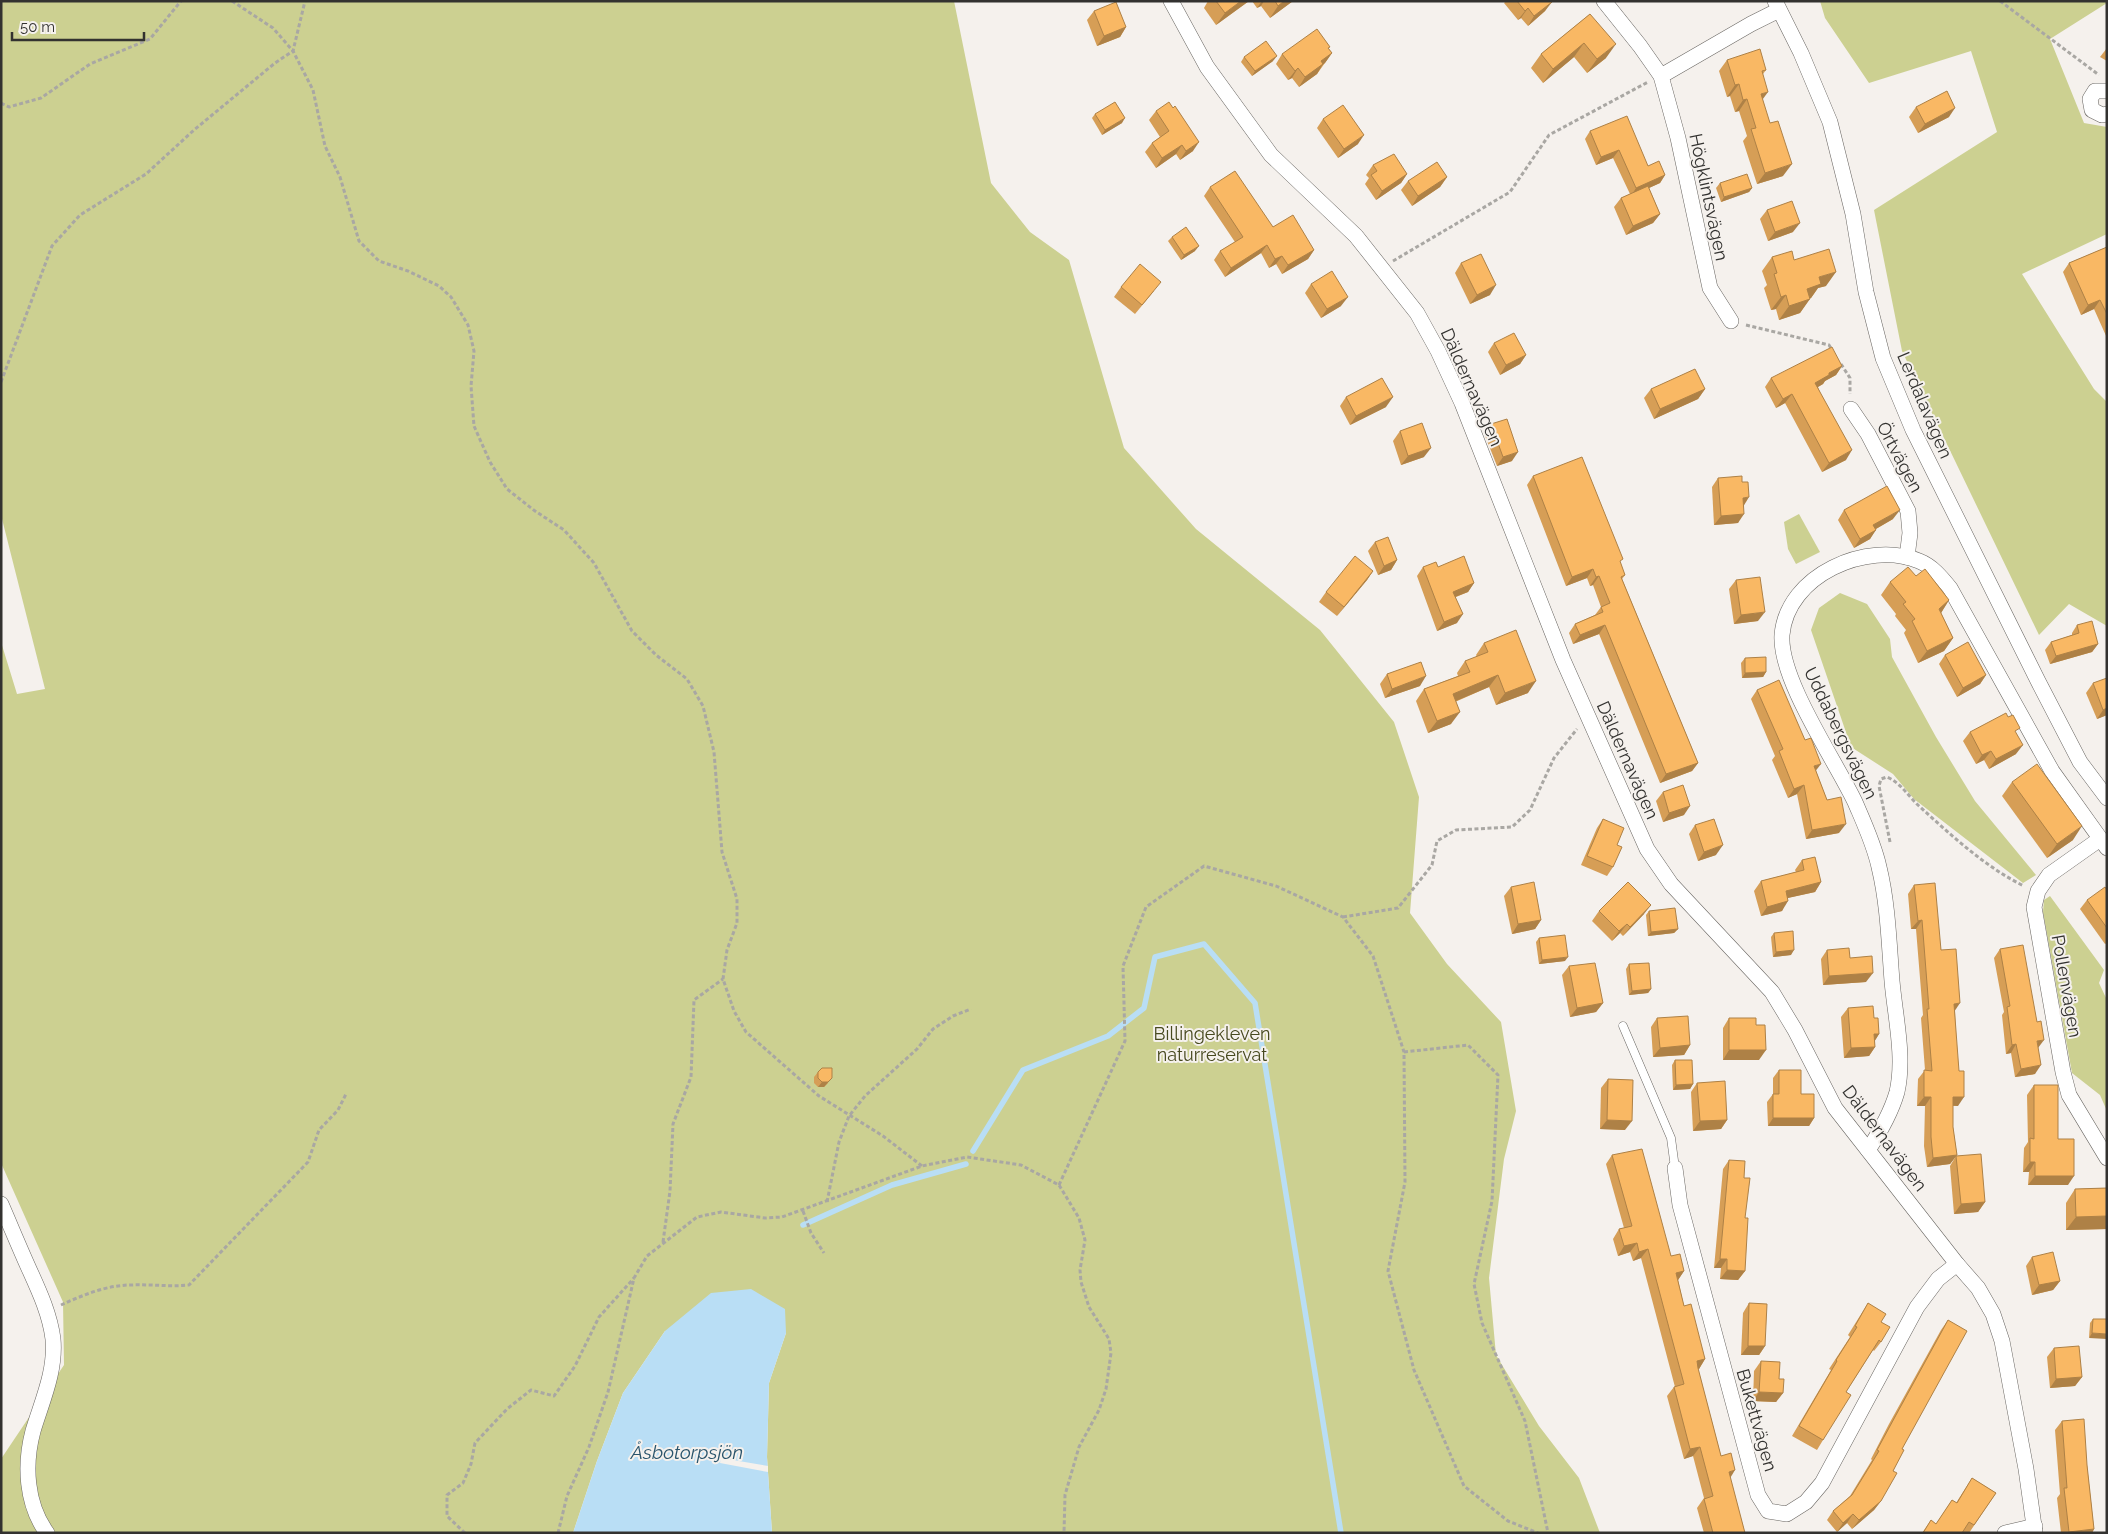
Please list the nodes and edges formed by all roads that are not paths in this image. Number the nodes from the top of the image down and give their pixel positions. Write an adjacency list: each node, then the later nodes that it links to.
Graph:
1 (1171, 1): 13 (street, Däldernavägen)
2 (1604, 1): 4 (street, Högklintsvägen)
3 (1777, 5): 4 (street); 10 (street, Lerdalavägen)
4 (1661, 76): 7 (street, Högklintsvägen)
5 (2107, 91): 6 (street)
6 (2107, 114)
7 (1731, 321)
8 (1850, 408): 9 (street, Örtvägen)
9 (1907, 557): 11 (street, Uddabergsvägen); 13 (street, Uddabergsvägen)
10 (2107, 798)
11 (2103, 843): 14 (street, Pollenvägen)
12 (1623, 1026): 15 (lane, Bukettvägen)
13 (1868, 1150): 17 (street, Däldernavägen)
14 (2107, 1158)
15 (1675, 1168): 17 (street, Bukettvägen)
16 (1, 1204): 19 (street)
17 (1957, 1264): 18 (street, Däldernavägen)
18 (2035, 1530): 20 (street)
19 (47, 1533)
20 (2005, 1533)

